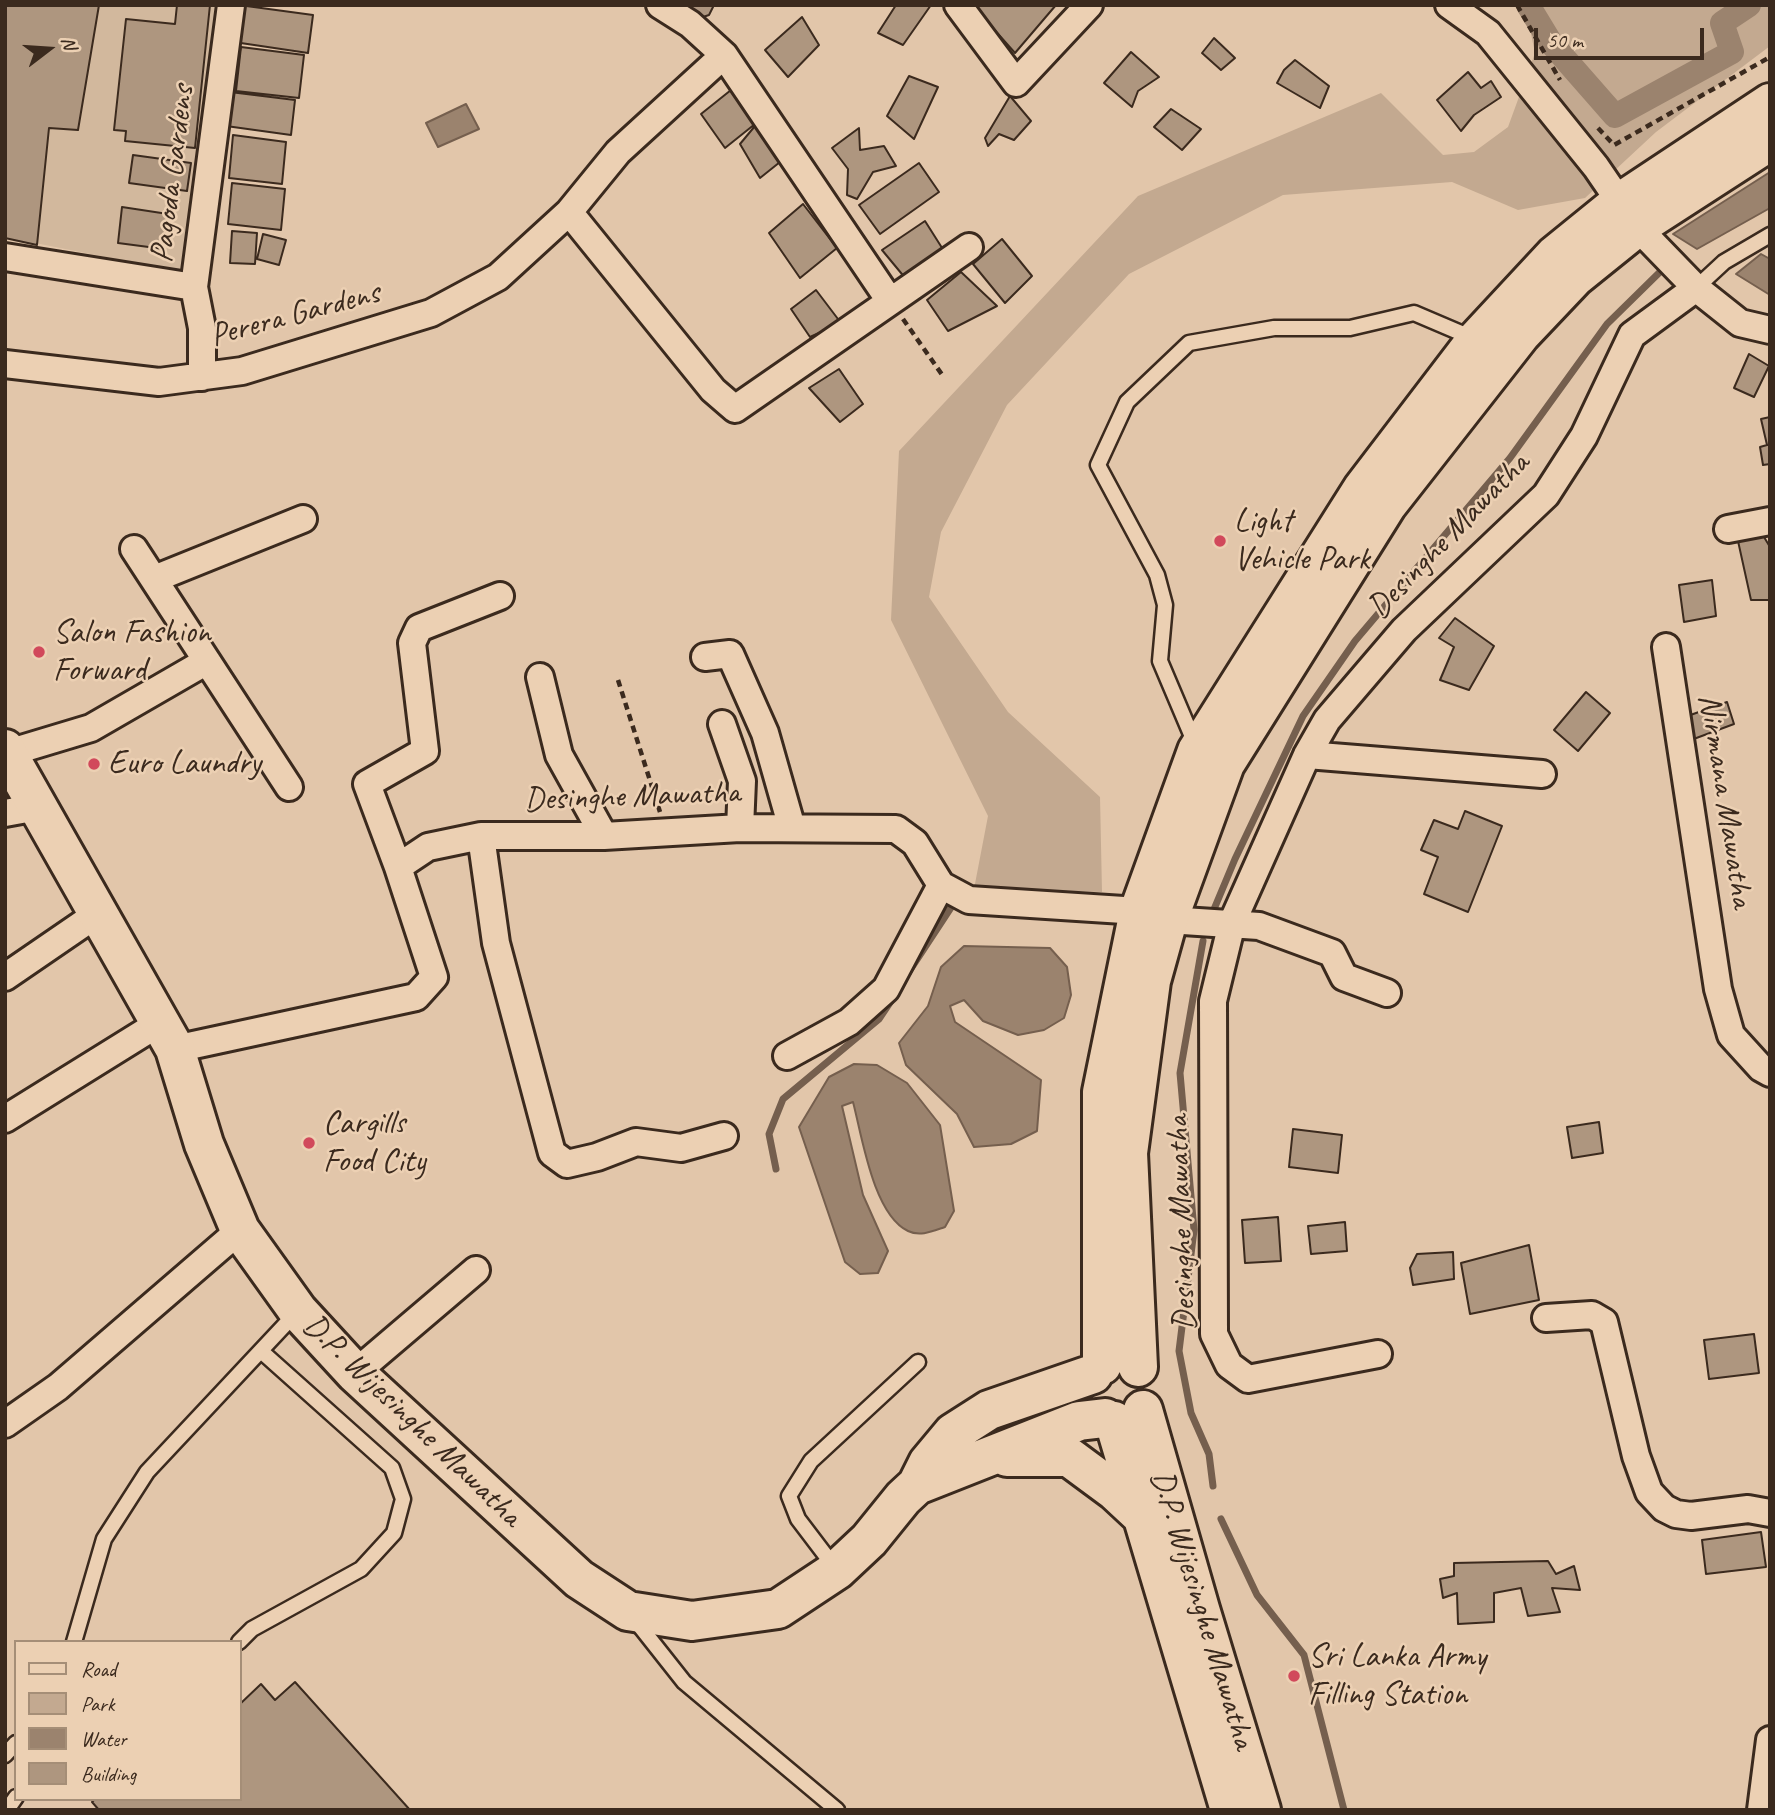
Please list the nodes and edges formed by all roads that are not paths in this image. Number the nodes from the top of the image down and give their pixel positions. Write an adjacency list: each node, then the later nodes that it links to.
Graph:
1 (231, 5): 14 (street, Pagoda Gardens)
2 (660, 5): 6 (street)
3 (958, 5): 4 (street)
4 (1089, 5)
5 (1449, 5): 10 (street)
6 (724, 55): 9 (street, Perera Gardens); 16 (street)
7 (1770, 103): 10 (main road)
8 (1770, 141): 10 (main road)
9 (569, 212): 16 (street); 20 (street, Perera Gardens)
10 (1628, 215): 15 (street); 18 (main road); 45 (main road)
11 (1770, 236): 15 (lane)
12 (969, 247): 16 (street)
13 (5, 257): 14 (street, Pagoda Gardens)
14 (194, 287): 20 (street)
15 (1696, 288): 17 (street); 34 (street, Desinghe Mawatha)
16 (890, 301)
17 (1770, 330)
18 (1476, 340): 32 (main road); 32 (lane)
19 (5, 364): 20 (street, Perera Gardens)
20 (202, 377)
21 (303, 519): 25 (street)
22 (1770, 521): 23 (street)
23 (1728, 529)
24 (134, 549): 25 (street)
25 (154, 579): 29 (street)
26 (500, 596): 42 (street)
27 (1666, 647): 51 (street, Nirmana Mawatha)
28 (705, 657): 39 (street)
29 (207, 661): 33 (street); 36 (street)
30 (540, 677): 41 (street)
31 (722, 724): 38 (street)
32 (1197, 751): 45 (main road)
33 (6, 752): 37 (main road, D.P. Wijesinghe Mawatha)
34 (1307, 755): 35 (street); 46 (street, Desinghe Mawatha)
35 (1542, 774)
36 (289, 787)
37 (22, 810): 44 (main road, D.P. Wijesinghe Mawatha)
38 (740, 828): 39 (street, Desinghe Mawatha); 41 (street, Desinghe Mawatha)
39 (792, 828): 43 (street, Desinghe Mawatha)
40 (481, 836): 41 (street, Desinghe Mawatha); 42 (street, Desinghe Mawatha); 53 (street)
41 (604, 836)
42 (398, 867): 49 (street)
43 (940, 885): 45 (street); 50 (street)
44 (97, 914): 47 (street); 49 (main road, D.P. Wijesinghe Mawatha)
45 (1154, 915): 46 (street); 61 (main road)
46 (1232, 923): 48 (street); 59 (street, Desinghe Mawatha)
47 (5, 976)
48 (1387, 993)
49 (168, 1036): 52 (street); 54 (main road, D.P. Wijesinghe Mawatha)
50 (787, 1056)
51 (1770, 1073)
52 (5, 1119)
53 (724, 1136)
54 (240, 1230): 56 (main road, D.P. Wijesinghe Mawatha); 64 (street)
55 (476, 1270): 62 (street)
56 (298, 1311): 58 (lane); 62 (main road, D.P. Wijesinghe Mawatha)
57 (1546, 1318): 67 (street)
58 (261, 1350): 71 (lane); 72 (lane)
59 (1378, 1354)
60 (918, 1362): 69 (lane)
61 (1111, 1368): 63 (main road); 63 (main road); 66 (main road, D.P. Wijesinghe Mawatha)
62 (355, 1373): 70 (main road, D.P. Wijesinghe Mawatha)
63 (1121, 1416): 65 (main road, D.P. Wijesinghe Mawatha); 68 (main road, D.P. Wijesinghe Mawatha); 77 (main road, D.P. Wijesinghe Mawatha)
64 (5, 1424)
65 (990, 1457): 66 (main road, D.P. Wijesinghe Mawatha); 68 (main road)
66 (918, 1485): 69 (main road, D.P. Wijesinghe Mawatha)
67 (1770, 1513)
68 (1144, 1518): 76 (main road, D.P. Wijesinghe Mawatha)
69 (837, 1570): 70 (main road, D.P. Wijesinghe Mawatha)
70 (628, 1611): 75 (lane)
71 (75, 1640)
72 (241, 1640)
73 (1770, 1740): 74 (street)
74 (1765, 1802)
75 (837, 1810)
76 (1230, 1810)
77 (1262, 1810)

